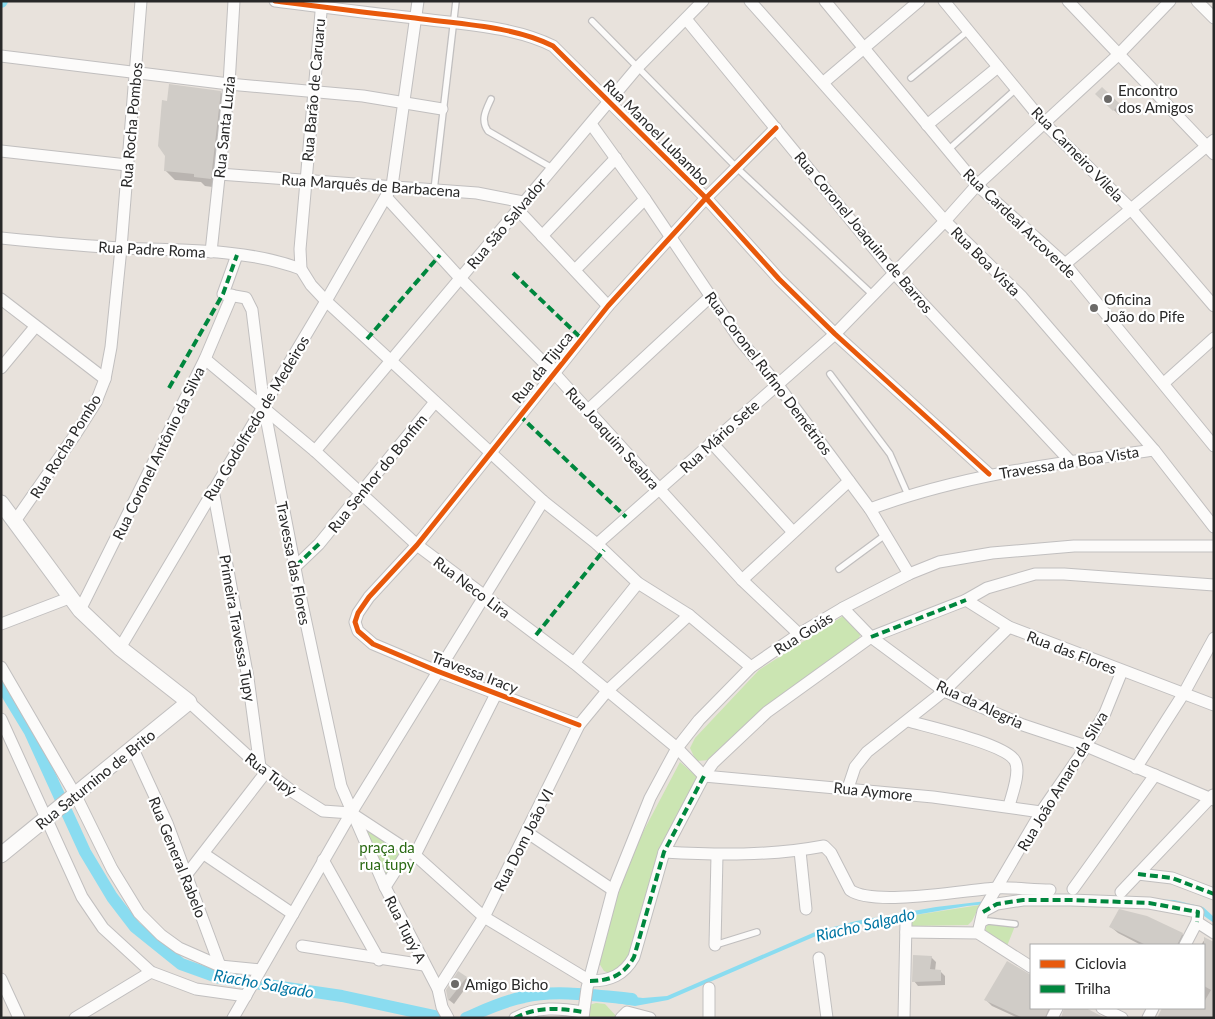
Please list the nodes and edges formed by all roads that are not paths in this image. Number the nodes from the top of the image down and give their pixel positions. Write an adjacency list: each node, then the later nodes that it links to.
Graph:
1 (141, 1): 26 (street, Rua Rocha Pombos)
2 (234, 1): 29 (street, Rua Santa Luzia)
3 (275, 1): 14 (street, Rua Manoel Lubambo)
4 (418, 1): 15 (street, Rua Godolfredo de Medeiros)
5 (456, 1): 19 (lane)
6 (750, 1): 28 (street, Rua Boa Vista)
7 (919, 1): 21 (street)
8 (944, 1): 20 (street, Rua Carneiro Vilela)
9 (1068, 1): 22 (street)
10 (1170, 1): 22 (street, Rua Mário Sete)
11 (1197, 1): 16 (street)
12 (701, 2): 17 (street, Rua São Salvador)
13 (829, 3): 21 (street, Rua Cardeal Arcoverde)
14 (322, 4): 15 (street, Rua Manoel Lubambo); 31 (street, Rua Barão de Caruaru)
15 (416, 18): 19 (street, Rua Manoel Lubambo); 33 (street, Rua Godolfredo de Medeiros)
16 (1214, 18)
17 (686, 19): 25 (street, Rua São Salvador); 39 (street, Rua Coronel Joaquim de Barros)
18 (592, 21): 25 (lane)
19 (452, 22): 34 (street, Rua Manoel Lubambo); 35 (lane)
20 (968, 31): 24 (street, Rua Carneiro Vilela); 27 (lane)
21 (863, 48): 28 (street); 38 (street, Rua Cardeal Arcoverde)
22 (1118, 55): 37 (street, Rua Mário Sete); 40 (street)
23 (1, 56): 26 (street)
24 (998, 67): 30 (street, Rua Carneiro Vilela); 38 (street)
25 (637, 68): 34 (street, Rua São Salvador); 46 (lane)
26 (137, 73): 29 (street); 44 (street, Rua Rocha Pombos)
27 (911, 78)
28 (824, 82): 57 (street, Rua Boa Vista)
29 (229, 84): 31 (street); 47 (street, Rua Santa Luzia)
30 (1016, 89): 37 (street, Rua Carneiro Vilela); 41 (lane)
31 (313, 90): 33 (street); 48 (street, Rua Barão de Caruaru)
32 (491, 99): 45 (lane)
33 (405, 102): 35 (street); 50 (street, Rua Godolfredo de Medeiros)
34 (608, 103): 36 (street, Rua São Salvador); 53 (street, Rua Manoel Lubambo)
35 (442, 109): 51 (lane)
36 (591, 124): 43 (street, Rua Coronel Rufino Demétrios); 45 (street, Rua São Salvador)
37 (1045, 124): 49 (street, Rua Mário Sete); 56 (street, Rua Carneiro Vilela)
38 (927, 125): 41 (street, Rua Cardeal Arcoverde)
39 (776, 128): 46 (street, Rua da Tijuca); 67 (street, Rua Coronel Joaquim de Barros)
40 (1211, 147): 56 (street)
41 (948, 150): 49 (street, Rua Cardeal Arcoverde)
42 (1, 151): 44 (street)
43 (616, 158): 54 (street, Rua Coronel Rufino Demétrios); 58 (street)
44 (126, 165): 61 (street, Rua Rocha Pombos)
45 (552, 168): 55 (street, Rua São Salvador)
46 (738, 169): 53 (street, Rua da Tijuca); 70 (lane)
47 (219, 174): 48 (street, Rua Marquês de Barbacena); 62 (street, Rua Santa Luzia)
48 (305, 181): 50 (street, Rua Marquês de Barbacena); 65 (street, Rua Barão de Caruaru)
49 (977, 185): 57 (street, Rua Mário Sete); 64 (street, Rua Cardeal Arcoverde)
50 (392, 186): 51 (street, Rua Marquês de Barbacena); 52 (street, Rua Godolfredo de Medeiros)
51 (434, 190): 55 (street, Rua Marquês de Barbacena)
52 (386, 197): 68 (street, Rua Joaquim Seabra); 73 (street, Rua Godolfredo de Medeiros)
53 (706, 198): 59 (street, Rua da Tijuca); 77 (street, Rua Manoel Lubambo)
54 (645, 199): 59 (street, Rua Coronel Rufino Demétrios); 66 (street)
55 (520, 206): 58 (street); 68 (street, Rua São Salvador)
56 (1130, 208): 64 (street); 75 (street, Rua Carneiro Vilela)
57 (945, 221): 67 (street, Rua Mário Sete); 92 (street, Rua Boa Vista)
58 (542, 236): 66 (street)
59 (671, 237): 71 (street, Rua Coronel Rufino Demétrios); 74 (street, Rua da Tijuca)
60 (1, 238): 61 (street, Rua Padre Roma)
61 (121, 248): 62 (street, Rua Padre Roma); 84 (street, Rua Rocha Pombo)
62 (211, 252): 63 (street, Rua Padre Roma)
63 (237, 254): 65 (street, Rua Padre Roma); 69 (street, Rua Coronel Antônio da Silva)
64 (1065, 264): 85 (street, Rua Cardeal Arcoverde)
65 (301, 269): 73 (street)
66 (575, 270): 74 (street)
67 (894, 273): 70 (street, Rua Mário Sete); 95 (street, Rua Coronel Joaquim de Barros)
68 (460, 278): 80 (street, Rua São Salvador); 82 (street, Rua Joaquim Seabra)
69 (228, 294): 79 (street, Rua Coronel Antônio da Silva); 88 (street, Travessa das Flores)
70 (873, 295): 77 (street, Rua Mário Sete)
71 (711, 296): 86 (street, Rua Coronel Rufino Demétrios); 89 (street)
72 (1, 299): 76 (street)
73 (326, 302): 80 (street); 88 (street, Rua Godolfredo de Medeiros)
74 (608, 306): 82 (street, Rua da Tijuca)
75 (1214, 306)
76 (35, 327): 81 (street); 84 (street)
77 (835, 334): 86 (street, Rua Mário Sete); 96 (street, Rua Manoel Lubambo)
78 (1214, 338): 85 (street)
79 (205, 359): 88 (street, Rua Neco Lira); 122 (street, Rua Coronel Antônio da Silva)
80 (390, 361): 87 (street); 93 (street, Rua São Salvador)
81 (1, 368)
82 (555, 374): 89 (street, Rua Joaquim Seabra); 94 (street, Rua da Tijuca)
83 (830, 374): 101 (lane)
84 (105, 379): 105 (street, Rua Rocha Pombo)
85 (1164, 383): 91 (street, Rua Cardeal Arcoverde)
86 (777, 384): 90 (street, Rua Mário Sete); 97 (street, Rua Coronel Rufino Demétrios)
87 (435, 402): 94 (street); 100 (street, Rua Senhor do Bonfim)
88 (264, 407): 93 (street, Rua Neco Lira); 99 (street, Rua Godolfredo de Medeiros); 112 (street, Travessa das Flores)
89 (588, 410): 98 (street, Rua Joaquim Seabra)
90 (712, 442): 98 (street, Rua Mário Sete); 107 (street)
91 (1214, 446)
92 (1154, 450): 95 (street, Travessa da Boa Vista); 106 (street, Rua Boa Vista)
93 (315, 451): 100 (street, Rua Neco Lira)
94 (491, 452): 102 (street); 110 (street, Rua da Tijuca)
95 (1070, 461): 96 (street, Travessa da Boa Vista)
96 (989, 474): 101 (street, Travessa da Boa Vista)
97 (849, 482): 104 (street, Rua Coronel Rufino Demétrios); 107 (street)
98 (659, 489): 109 (street, Rua Mário Sete); 115 (street, Rua Joaquim Seabra)
99 (213, 490): 130 (street, Rua Godolfredo de Medeiros); 149 (street, Primeira Travessa Tupy)
100 (360, 493): 110 (street, Rua Neco Lira); 112 (street, Rua Senhor do Bonfim)
101 (908, 495): 104 (street, Travessa da Boa Vista)
102 (544, 501): 109 (street); 118 (street)
103 (1, 503): 105 (street, Rua Tupý)
104 (870, 509): 108 (street, Rua Coronel Rufino Demétrios)
105 (9, 520): 119 (street, Rua Tupý)
106 (1214, 527)
107 (793, 532): 115 (street)
108 (885, 535): 113 (lane); 114 (street, Rua Coronel Rufino Demétrios)
109 (597, 544): 116 (street)
110 (417, 545): 118 (street, Rua Neco Lira); 127 (street, Rua da Tijuca)
111 (1214, 546): 114 (street, Rua Goiás)
112 (296, 566): 157 (street, Travessa das Flores)
113 (839, 569)
114 (909, 574): 121 (street, Rua Goiás)
115 (742, 580): 126 (street, Rua Joaquim Seabra)
116 (638, 583): 123 (street); 131 (street)
117 (1214, 585): 120 (street)
118 (484, 596): 131 (street, Rua Neco Lira); 134 (street)
119 (69, 598): 122 (street, Rua Tupý); 124 (street)
120 (966, 600): 125 (street, Rua das Flores); 128 (street)
121 (844, 608): 126 (street, Rua Goiás); 128 (street, Rua da Alegria)
122 (80, 610): 130 (street, Rua Tupý)
123 (689, 615): 133 (street); 136 (street, Rua Dom João VI)
124 (1, 624)
125 (1009, 627): 135 (street, Rua das Flores); 137 (street)
126 (799, 634): 133 (street, Rua Goiás)
127 (364, 637): 134 (street, Travessa Iracy)
128 (871, 638): 137 (street, Rua da Alegria); 151 (street)
129 (1214, 638): 139 (street)
130 (120, 648): 140 (street, Rua Tupý)
131 (574, 663): 136 (street, Rua Neco Lira)
132 (1, 667): 153 (street)
133 (751, 667): 146 (street, Rua Goiás)
134 (437, 671): 138 (street, Travessa Iracy); 157 (street)
135 (1122, 671): 139 (street, Rua das Flores); 145 (street, Rua João Amaro da Silva)
136 (607, 691): 144 (street, Rua Dom João VI); 146 (street, Rua Neco Lira)
137 (944, 691): 143 (street); 145 (street, Rua da Alegria)
138 (496, 694): 144 (street, Travessa Iracy); 162 (street)
139 (1184, 694): 141 (street, Rua das Flores); 148 (street)
140 (189, 702): 147 (street, Rua Saturnino de Brito); 149 (street, Rua Tupý)
141 (1214, 704)
142 (1, 719): 158 (street)
143 (908, 721): 152 (street); 155 (street)
144 (579, 725): 159 (street, Rua Dom João VI)
145 (1086, 746): 148 (street, Rua da Alegria); 156 (street, Rua João Amaro da Silva)
146 (677, 748): 151 (street, Rua Neco Lira); 173 (street, Rua Goiás)
147 (133, 749): 153 (street, Rua Saturnino de Brito); 167 (street, Rua General Rabelo)
148 (1136, 768): 150 (street, Rua da Alegria)
149 (263, 770): 157 (street, Rua Tupý); 163 (street)
150 (1156, 775): 154 (street, Rua da Alegria); 171 (street)
151 (704, 776): 152 (street, Rua Aymore); 161 (street)
152 (848, 788): 155 (street, Rua Aymore)
153 (75, 796): 158 (street, Rua Saturnino de Brito); 191 (street)
154 (1212, 797): 168 (street)
155 (1009, 806): 156 (street, Rua Aymore)
156 (1041, 812): 170 (street, Rua João Amaro da Silva)
157 (351, 813): 162 (street, Rua Tupý); 166 (street); 169 (street, Rua Tupý A)
158 (48, 819): 164 (street, Rua Saturnino de Brito); 194 (street)
159 (528, 833): 173 (street); 179 (street, Rua Dom João VI)
160 (800, 851): 165 (street); 170 (street); 176 (street)
161 (664, 852): 165 (street); 196 (street)
162 (412, 853): 169 (street); 179 (street, Rua Tupý)
163 (204, 854): 167 (street); 178 (street)
164 (1, 855)
165 (717, 855): 186 (street)
166 (323, 860): 178 (street); 189 (street)
167 (187, 874): 191 (street, Rua General Rabelo)
168 (1138, 874): 172 (street); 175 (street)
169 (385, 887): 190 (street, Rua Tupý A)
170 (997, 889): 174 (street); 177 (street, Rua João Amaro da Silva)
171 (1073, 889)
172 (1212, 889)
173 (613, 890): 196 (street, Rua Goiás)
174 (1050, 890)
175 (1121, 892)
176 (806, 909)
177 (983, 912): 180 (street); 182 (street)
178 (293, 914): 193 (street)
179 (484, 917): 196 (street, Rua Tupý); 197 (street, Rua Dom João VI)
180 (1197, 922): 184 (street); 185 (street)
181 (1015, 924): 182 (lane)
182 (979, 929): 192 (street); 212 (street)
183 (757, 932): 186 (lane)
184 (1214, 933)
185 (1186, 944)
186 (715, 945)
187 (302, 946): 189 (street)
188 (819, 958): 211 (street)
189 (379, 960): 190 (street)
190 (424, 965): 197 (street, Rua Tupý A)
191 (220, 966): 193 (street)
192 (1030, 967)
193 (260, 971): 199 (street)
194 (151, 972): 199 (street); 205 (street)
195 (1, 979): 204 (street)
196 (588, 984): 201 (street, Rua Goiás)
197 (438, 988): 202 (street, Rua Tupý A)
198 (709, 988): 210 (street)
199 (247, 994): 206 (street)
200 (1104, 1009): 213 (street)
201 (584, 1011): 203 (street)
202 (445, 1013)
203 (557, 1013): 207 (street)
204 (19, 1018)
205 (75, 1018)
206 (233, 1018)
207 (515, 1018)
208 (621, 1018): 209 (street)
209 (650, 1018)
210 (709, 1018)
211 (827, 1018)
212 (904, 1018)
213 (1122, 1018)

